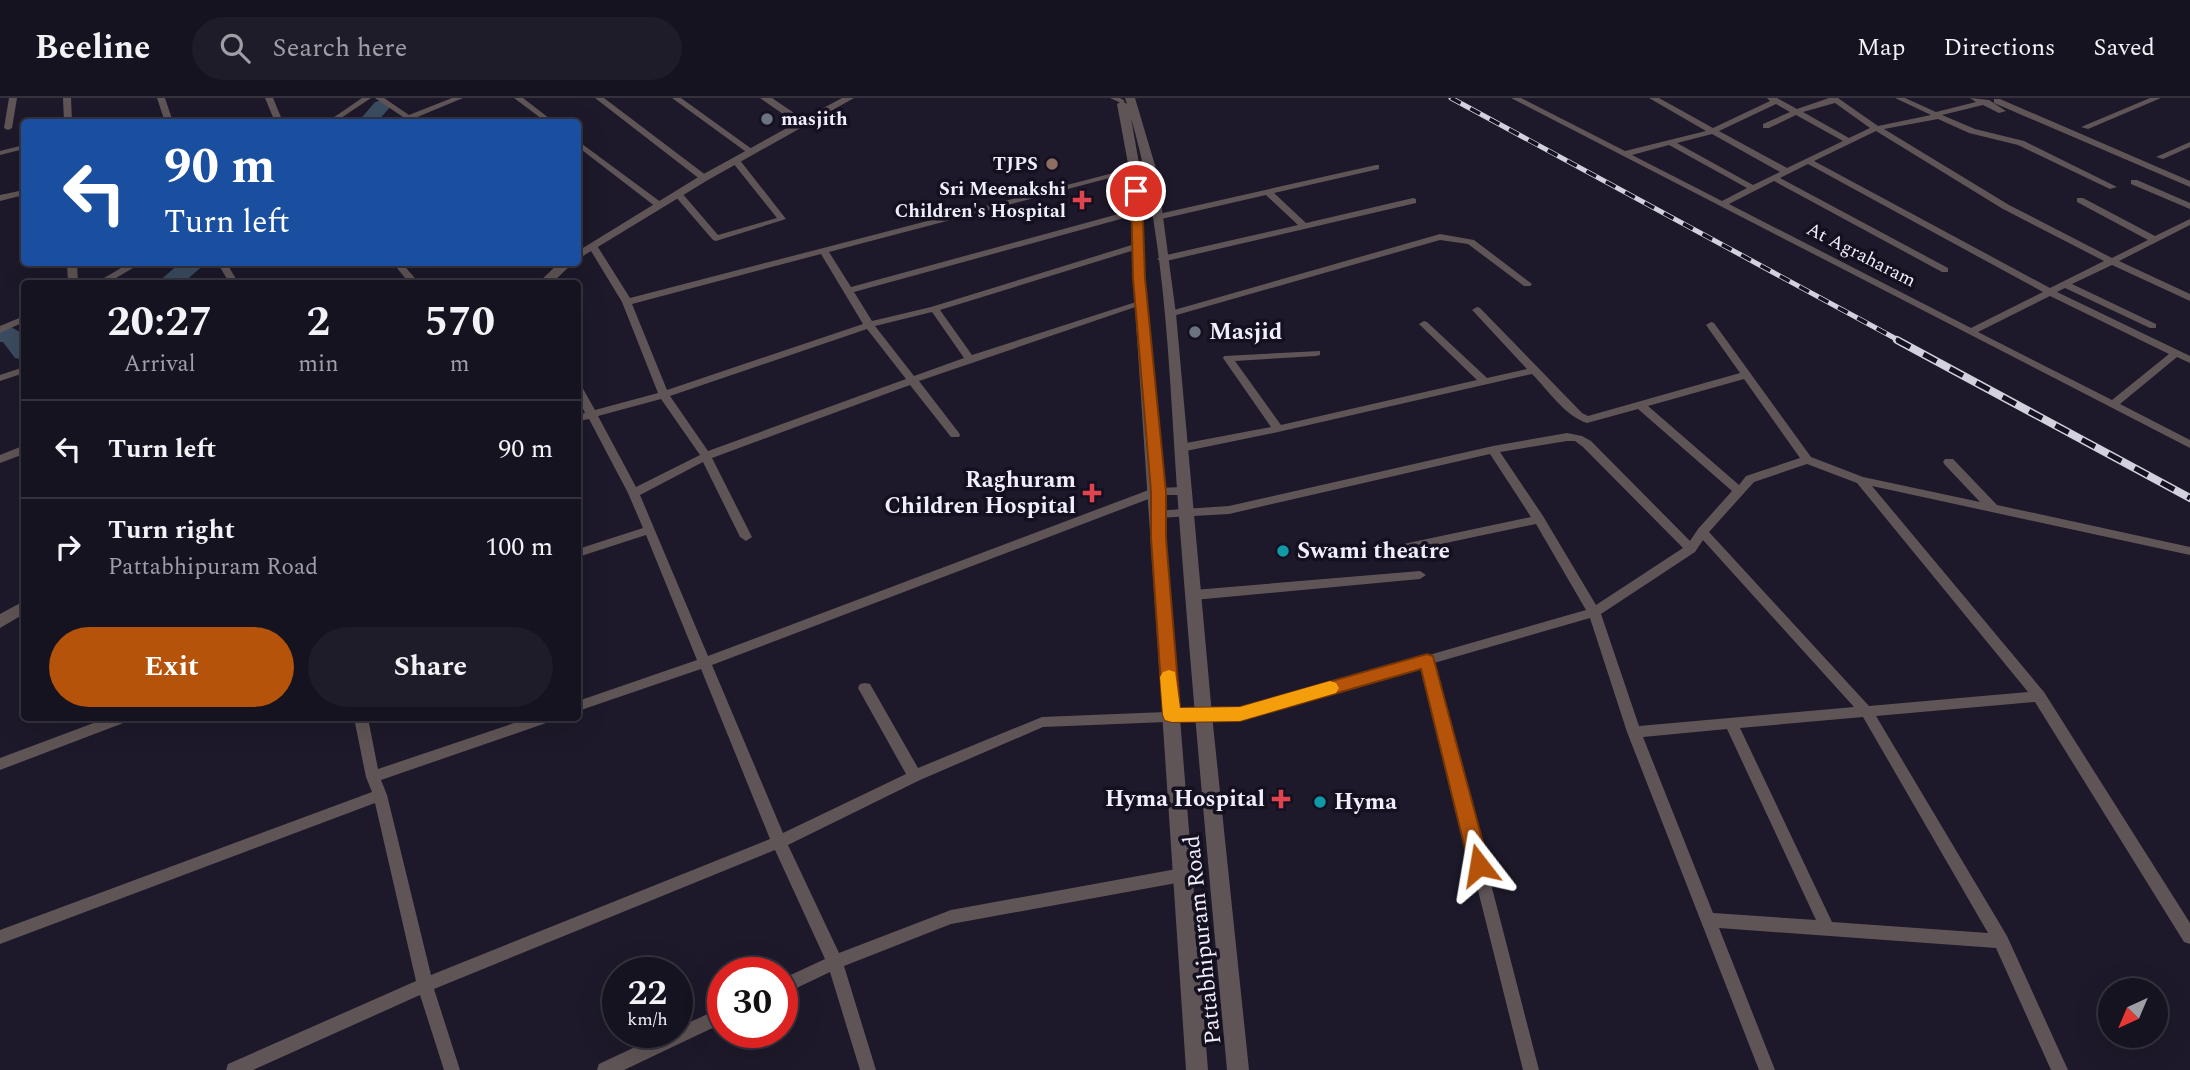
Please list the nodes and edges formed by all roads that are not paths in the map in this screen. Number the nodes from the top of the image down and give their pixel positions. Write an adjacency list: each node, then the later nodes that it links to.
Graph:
1 (13, 98): 35 (street)
2 (67, 98): 25 (street)
3 (161, 98): 26 (street)
4 (269, 98): 27 (street)
5 (367, 98): 28 (street)
6 (379, 98): 29 (street)
7 (459, 98): 30 (street)
8 (521, 98): 31 (street)
9 (599, 98): 53 (street)
10 (676, 98): 43 (street)
11 (765, 98): 32 (street)
12 (849, 98): 32 (street)
13 (1515, 98): 46 (street, At Agraharam)
14 (1653, 98): 37 (street)
15 (1899, 98): 24 (street)
16 (1974, 98): 22 (street)
17 (2157, 98): 34 (street)
18 (1126, 99): 51 (street, Pattabhipuram Road)
19 (1773, 99): 23 (street); 37 (street)
20 (1834, 99): 23 (street); 36 (street)
21 (2001, 100): 22 (street); 56 (street)
22 (1984, 103): 24 (street); 44 (street)
23 (1796, 112): 33 (street); 38 (street)
24 (1937, 115): 36 (street); 57 (street)
25 (68, 119)
26 (168, 119)
27 (278, 119)
28 (336, 119)
29 (410, 119)
30 (414, 119)
31 (547, 119)
32 (802, 123): 43 (street)
33 (1766, 126)
34 (2085, 127)
35 (8, 128)
36 (1874, 129): 38 (street); 78 (street)
37 (1710, 132): 39 (street); 52 (street)
38 (1849, 141): 48 (street)
39 (1669, 142): 46 (street); 58 (street)
40 (2190, 144): 47 (street)
41 (581, 145): 66 (street)
42 (21, 148): 45 (street)
43 (752, 152): 49 (street)
44 (2095, 152)
45 (0, 153)
46 (1625, 154): 65 (street, At Agraharam)
47 (2160, 158)
48 (1808, 161): 52 (street); 89 (street)
49 (736, 162): 53 (street); 61 (street)
50 (1376, 167): 59 (street)
51 (1144, 171): 68 (street, Pattabhipuram Road); 69 (street, Pattabhipuram Road); 75 (street)
52 (1787, 172): 54 (street)
53 (704, 178): 61 (street)
54 (1774, 178): 58 (street); 82 (street)
55 (2134, 182): 67 (street)
56 (2190, 184)
57 (2113, 187)
58 (1753, 188): 65 (street)
59 (1268, 191): 69 (street); 71 (street)
60 (21, 194): 62 (street)
61 (678, 194): 66 (street)
62 (0, 198)
63 (2080, 200): 72 (street)
64 (1413, 201): 71 (street)
65 (1722, 204): 102 (street, At Agraharam)
66 (659, 205): 73 (street)
67 (2190, 206)
68 (1136, 212): 74 (street, Pattabhipuram Road); 88 (street)
69 (1157, 217): 77 (street, Pattabhipuram Road)
70 (2190, 222): 72 (street)
71 (1304, 226): 77 (street)
72 (2153, 239): 78 (street)
73 (593, 246): 76 (street); 91 (street)
74 (1138, 246): 92 (street, Pattabhipuram Road); 93 (street)
75 (824, 253): 88 (street); 91 (street)
76 (581, 254)
77 (1162, 259): 95 (street, Pattabhipuram Road)
78 (2110, 262): 87 (street); 90 (street)
79 (132, 266): 83 (street)
80 (400, 266): 84 (street)
81 (564, 266): 85 (street)
82 (1945, 270)
83 (105, 280)
84 (412, 280)
85 (548, 280)
86 (1527, 284): 95 (street)
87 (2066, 285): 89 (street); 100 (street)
88 (848, 291): 98 (street)
89 (2052, 293): 102 (street); 104 (street)
90 (2190, 298)
91 (627, 302): 113 (street)
92 (1142, 303): 105 (street); 129 (street, Pattabhipuram Road)
93 (934, 309): 98 (street); 105 (street)
94 (1477, 310): 107 (street)
95 (1170, 314): 120 (street, Pattabhipuram Road)
96 (21, 320): 101 (street)
97 (1424, 324): 112 (street)
98 (869, 325): 111 (street); 113 (street)
99 (1711, 325): 109 (street)
100 (2153, 326)
101 (0, 330)
102 (1972, 331): 114 (street, At Agraharam)
103 (1316, 353): 117 (street)
104 (2176, 353): 106 (street); 114 (street)
105 (970, 359): 111 (street)
106 (2190, 360)
107 (1534, 370): 112 (street); 115 (street)
108 (21, 371): 110 (street)
109 (1746, 375): 115 (street); 125 (street)
110 (0, 378)
111 (911, 380): 118 (street); 123 (street)
112 (1485, 382): 117 (street)
113 (664, 395): 116 (street); 123 (street)
114 (2113, 404): 119 (street, At Agraharam)
115 (1641, 406): 130 (street)
116 (584, 417): 131 (street)
117 (1278, 429): 120 (street)
118 (954, 435)
119 (2190, 444)
120 (1181, 448): 128 (street, Pattabhipuram Road)
121 (1493, 450): 133 (street); 135 (street); 140 (street)
122 (21, 451): 124 (street)
123 (706, 456): 131 (street); 138 (street)
124 (0, 459)
125 (1807, 460): 127 (street); 130 (street)
126 (1950, 462): 132 (street)
127 (1861, 480): 132 (street); 151 (street)
128 (1186, 491): 129 (street); 133 (street, Pattabhipuram Road)
129 (1158, 492): 134 (street, Pattabhipuram Road); 149 (street)
130 (1740, 492): 137 (street)
131 (634, 493): 136 (street)
132 (1992, 508): 141 (street)
133 (1187, 513): 134 (street); 144 (street, Pattabhipuram Road)
134 (1158, 514): 154 (street, Pattabhipuram Road)
135 (1539, 519): 139 (street); 146 (street)
136 (649, 530): 142 (street); 149 (street)
137 (1702, 532): 140 (street); 153 (street)
138 (746, 537)
139 (1408, 547)
140 (1691, 549): 146 (street)
141 (2190, 551)
142 (581, 552)
143 (1420, 575): 144 (street)
144 (1194, 595): 155 (street, Pattabhipuram Road)
145 (21, 609): 147 (street)
146 (1594, 612): 148 (street); 160 (street)
147 (0, 622)
148 (1427, 660): 155 (street); 182 (street)
149 (704, 663): 152 (street); 165 (street)
150 (865, 688): 162 (street)
151 (2039, 696): 153 (street); 170 (street)
152 (581, 705)
153 (1866, 711): 159 (street); 171 (street)
154 (1172, 715): 155 (street); 162 (street); 166 (street, Pattabhipuram Road)
155 (1203, 715): 181 (street, Pattabhipuram Road)
156 (113, 721): 161 (street)
157 (362, 721): 163 (street)
158 (530, 721): 163 (street)
159 (1730, 722): 160 (street); 168 (street)
160 (1634, 732): 167 (street)
161 (0, 764)
162 (915, 776): 165 (street)
163 (373, 777): 164 (street)
164 (380, 795): 169 (street); 174 (street)
165 (779, 842): 172 (street); 174 (street)
166 (1182, 875): 172 (street); 180 (street, Pattabhipuram Road)
167 (1709, 920): 168 (street); 183 (street)
168 (1827, 928): 171 (street)
169 (0, 937)
170 (2190, 937)
171 (2001, 941): 184 (street)
172 (835, 962): 173 (street); 179 (street)
173 (798, 979)
174 (425, 985): 176 (street); 177 (street)
175 (707, 1023): 178 (street)
176 (234, 1070)
177 (452, 1070)
178 (606, 1070)
179 (868, 1070)
180 (1197, 1070)
181 (1238, 1070)
182 (1531, 1070)
183 (1768, 1070)
184 (2060, 1070)

